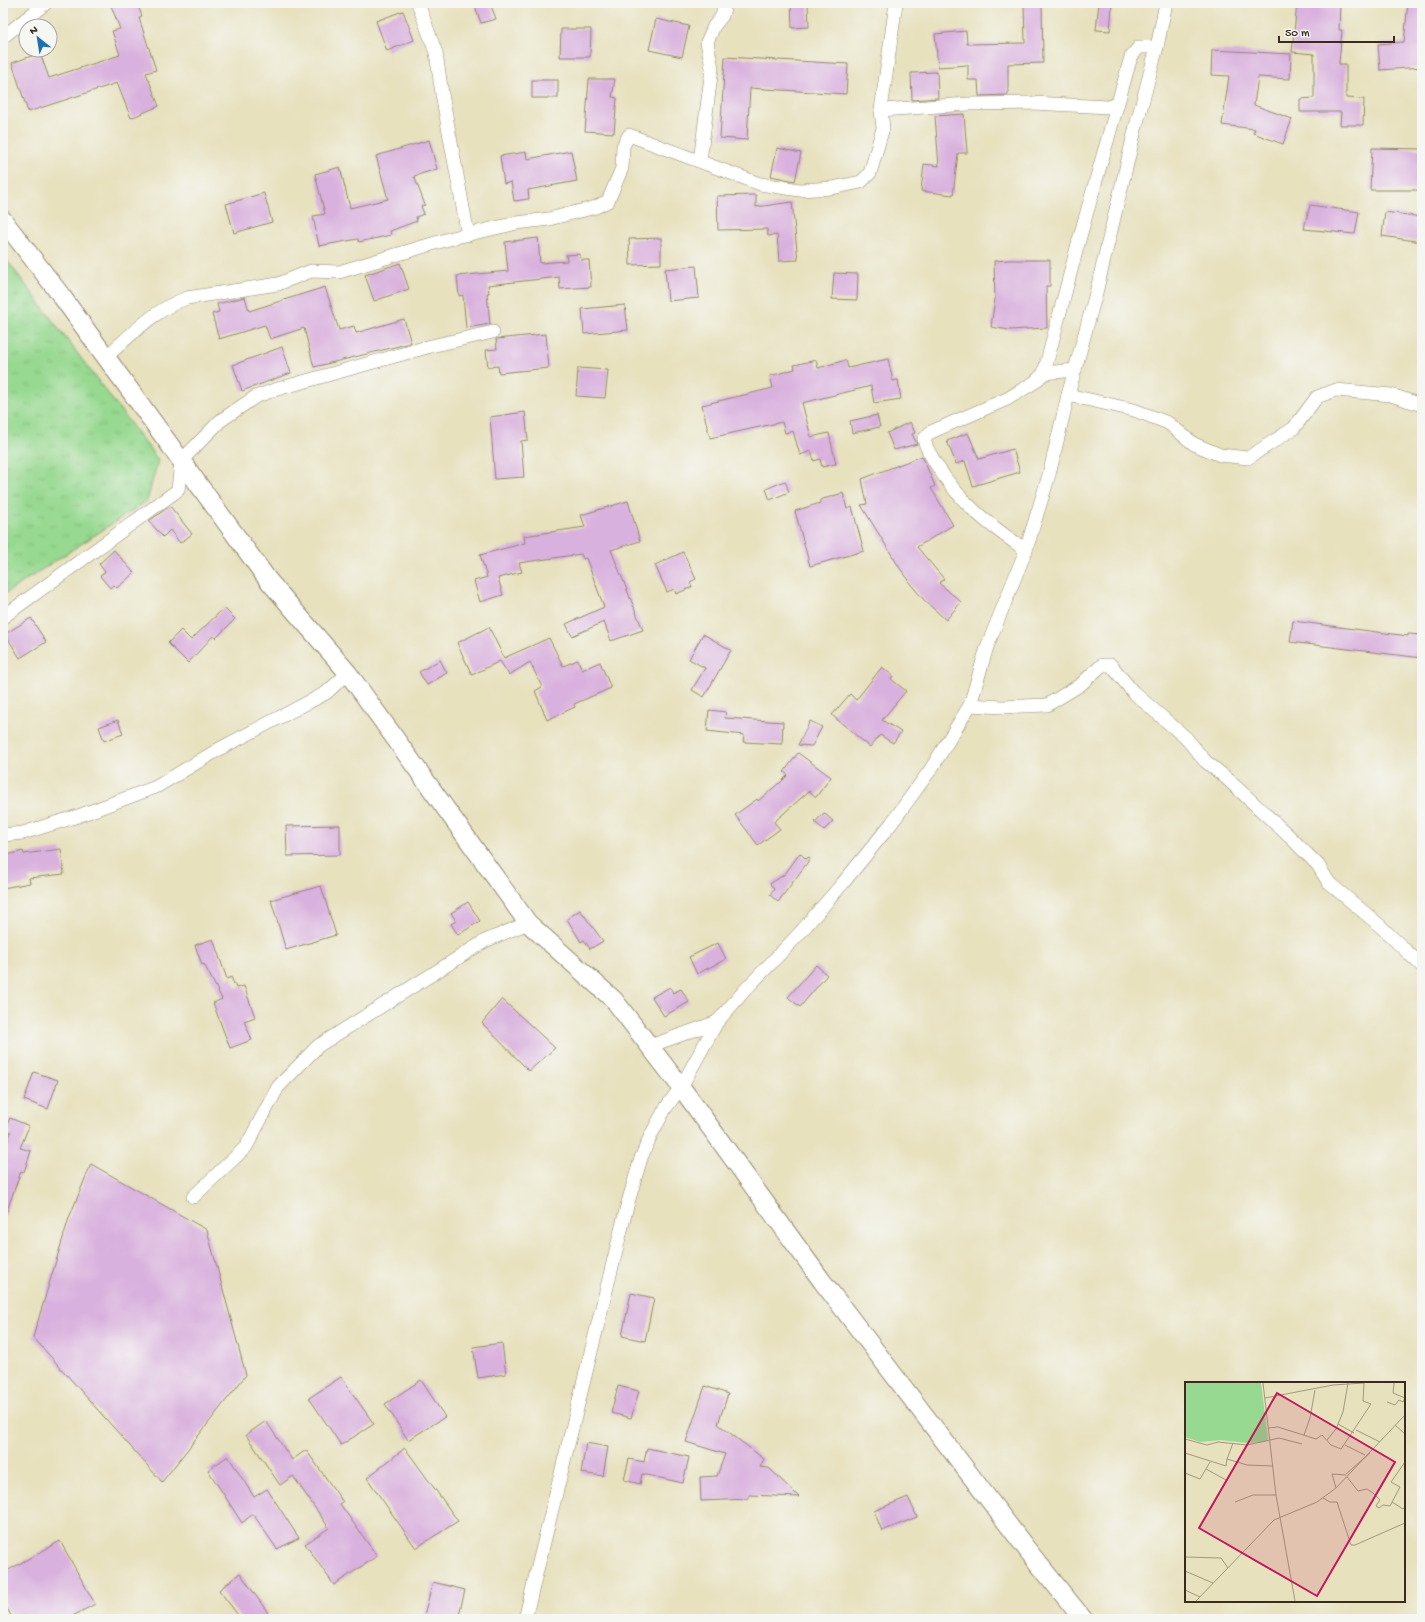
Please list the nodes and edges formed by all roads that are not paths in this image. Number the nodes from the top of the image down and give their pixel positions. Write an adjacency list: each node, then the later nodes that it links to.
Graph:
1 (46, 3): 6 (street)
2 (418, 3): 12 (street)
3 (722, 3): 10 (street)
4 (896, 3): 9 (street)
5 (1166, 3): 7 (street)
6 (3, 37)
7 (1157, 47): 8 (street); 15 (street)
8 (1118, 104): 9 (street); 16 (street)
9 (881, 110): 10 (street)
10 (700, 161): 12 (street)
11 (3, 220): 14 (main road)
12 (468, 235): 14 (street)
13 (493, 332): 19 (street)
14 (106, 357): 19 (main road)
15 (1075, 370): 16 (street); 17 (street)
16 (1044, 373): 20 (street)
17 (1068, 395): 18 (street); 20 (street)
18 (1422, 405)
19 (181, 461): 21 (street); 22 (main road)
20 (1026, 550): 23 (street)
21 (3, 617)
22 (348, 673): 24 (street); 25 (main road)
23 (970, 705): 26 (street); 27 (street)
24 (3, 835)
25 (528, 923): 28 (main road); 30 (street)
26 (1422, 966)
27 (717, 1022): 28 (street); 29 (street)
28 (650, 1046): 29 (main road)
29 (681, 1087): 31 (street); 32 (main road)
30 (193, 1197)
31 (525, 1619)
32 (1083, 1619)

